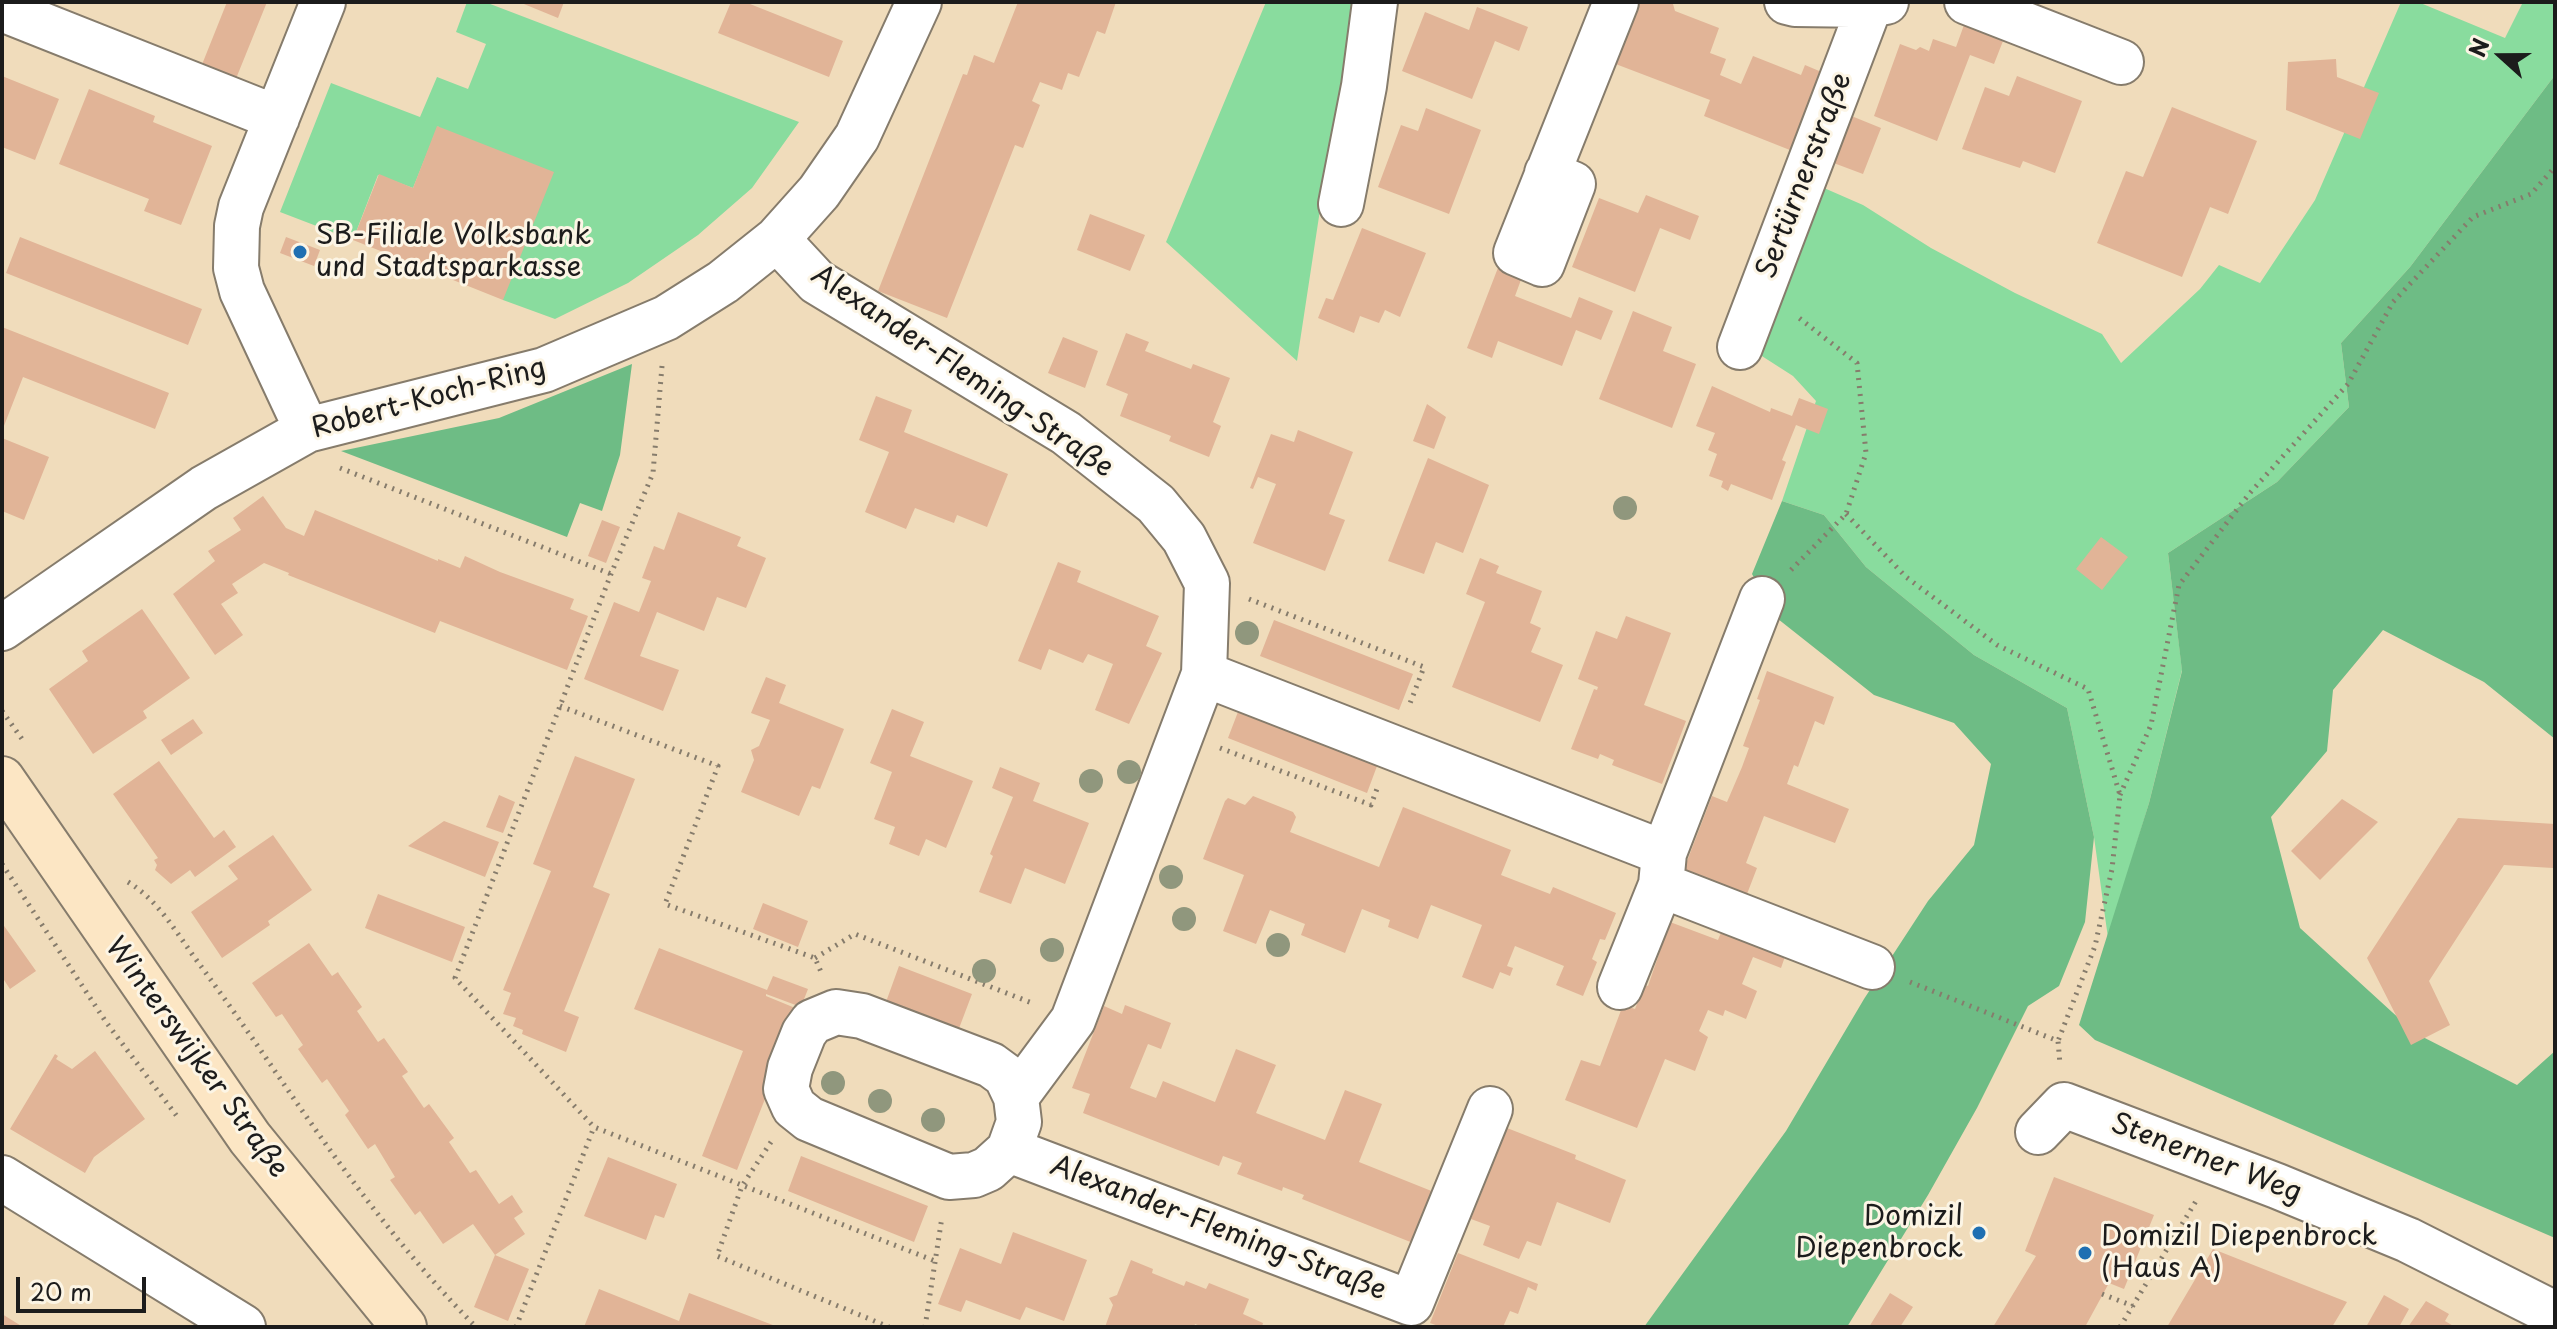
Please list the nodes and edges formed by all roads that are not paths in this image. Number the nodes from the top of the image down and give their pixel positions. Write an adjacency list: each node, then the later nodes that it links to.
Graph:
1 (323, 2): 10 (street)
2 (919, 2): 13 (street, Robert-Koch-Ring)
3 (1375, 2): 12 (street)
4 (1616, 2): 11 (street)
5 (1787, 2): 7 (street, Sertürnerstraße)
6 (1967, 2): 9 (street)
7 (1878, 4): 14 (street, Sertürnerstraße)
8 (2, 9): 10 (street)
9 (2121, 62)
10 (277, 118): 15 (street)
11 (1547, 173)
12 (1341, 204)
13 (777, 239): 15 (street, Robert-Koch-Ring); 18 (street, Alexander-Fleming-Straße)
14 (1740, 347)
15 (307, 430): 17 (street, Robert-Koch-Ring)
16 (1762, 599): 20 (street)
17 (2, 628)
18 (1204, 674): 20 (street); 23 (street, Alexander-Fleming-Straße)
19 (16, 764): 30 (main road, Winterswijker Straße)
20 (1662, 869): 21 (street); 22 (street)
21 (1872, 967)
22 (1620, 987)
23 (1016, 1097): 26 (street); 26 (street)
24 (1490, 1109): 26 (street, Alexander-Fleming-Straße)
25 (2051, 1119): 28 (street, Stenerner Weg)
26 (1009, 1150)
27 (2, 1178): 29 (street)
28 (2555, 1314)
29 (243, 1327)
30 (404, 1327)

